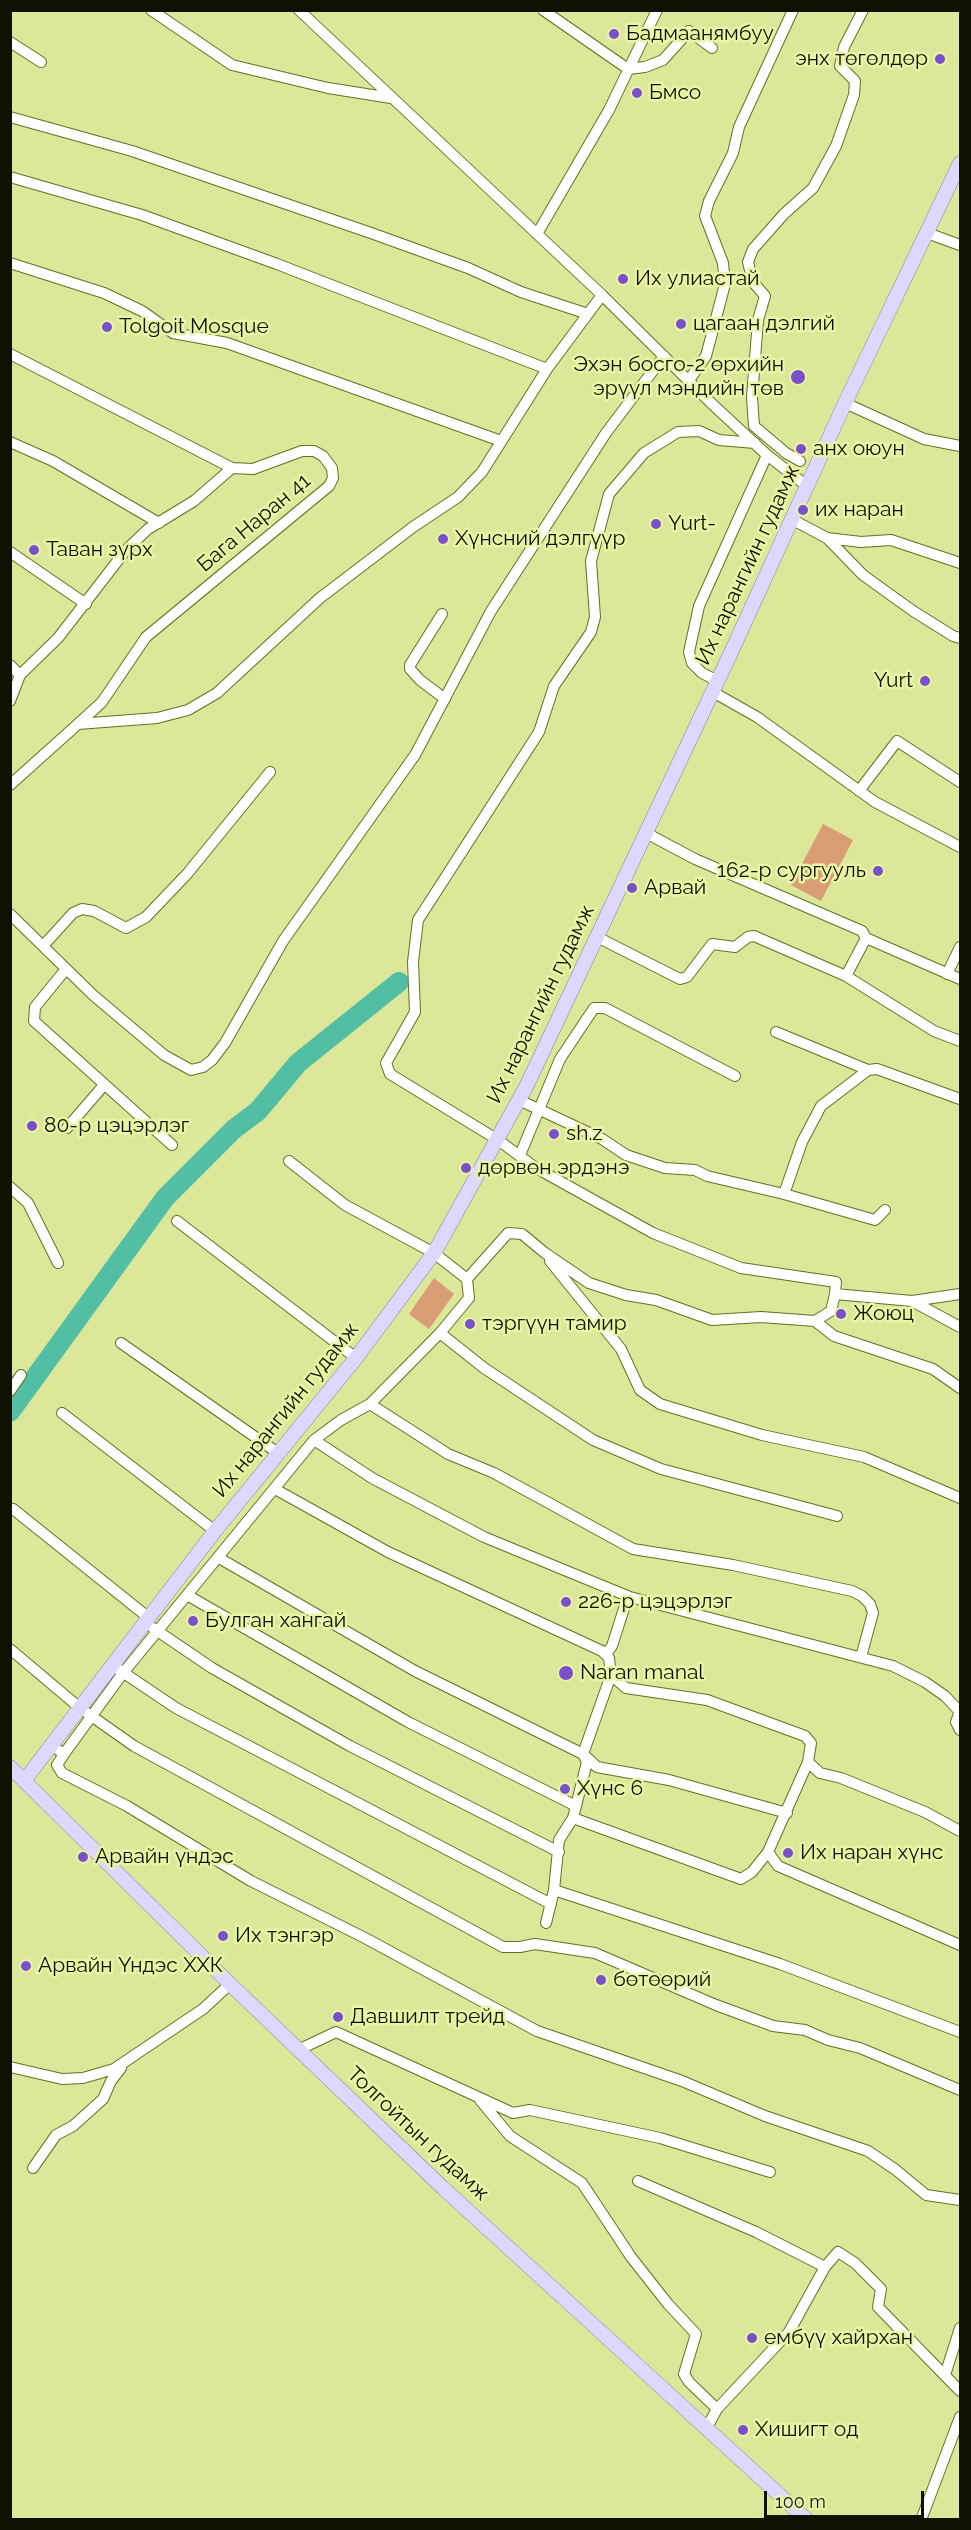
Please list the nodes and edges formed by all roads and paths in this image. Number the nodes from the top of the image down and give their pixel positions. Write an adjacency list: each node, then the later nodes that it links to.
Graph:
1 (151, 10): 11 (street)
2 (299, 10): 11 (street)
3 (543, 10): 10 (street)
4 (657, 10): 10 (street)
5 (793, 10): 24 (street)
6 (863, 10): 31 (street)
7 (10, 42): 9 (street)
8 (712, 48): 10 (street)
9 (41, 62)
10 (628, 69): 16 (street)
11 (393, 98): 16 (street)
12 (10, 117): 20 (street)
13 (960, 163): 15 (main road, Их нарангийн гудамж)
14 (10, 177): 23 (street)
15 (927, 233): 17 (street); 25 (main road, Их нарангийн гудамж)
16 (537, 234): 19 (street)
17 (960, 245)
18 (10, 263): 26 (street)
19 (602, 296): 20 (street); 22 (street)
20 (588, 314): 23 (street)
21 (10, 354): 32 (street)
22 (664, 356): 24 (street); 46 (street)
23 (547, 369): 26 (street)
24 (688, 380): 28 (street)
25 (845, 403): 29 (street); 33 (main road, Их нарангийн гудамж)
26 (501, 441): 48 (street)
27 (10, 442): 35 (street)
28 (755, 443): 30 (street); 75 (street)
29 (960, 446)
30 (767, 455): 33 (street); 45 (street)
31 (800, 461)
32 (232, 468): 35 (street); 48 (street, Бага Наран 41)
33 (807, 486): 34 (main road, Их нарангийн гудамж)
34 (793, 520): 36 (street); 45 (main road, Их нарангийн гудамж)
35 (159, 523): 39 (street)
36 (827, 538): 38 (street); 41 (street)
37 (10, 552): 39 (street)
38 (960, 563)
39 (86, 604): 44 (street)
40 (442, 614): 46 (street)
41 (957, 637): 42 (street)
42 (960, 645)
43 (10, 665): 44 (street)
44 (20, 675): 47 (street)
45 (715, 686): 52 (street); 53 (main road, Их нарангийн гудамж)
46 (445, 699): 60 (street)
47 (10, 701)
48 (78, 724): 51 (street)
49 (270, 772): 58 (street)
50 (960, 782): 52 (street)
51 (10, 785)
52 (859, 791): 54 (street)
53 (646, 833): 56 (main road, Их нарангийн гудамж); 57 (street)
54 (960, 847)
55 (10, 914): 58 (street)
56 (597, 936): 62 (street); 66 (main road, Их нарангийн гудамж)
57 (866, 938): 61 (street); 62 (street)
58 (43, 946): 60 (street)
59 (960, 947): 61 (street)
60 (66, 969): 70 (street)
61 (947, 974): 63 (street)
62 (846, 976): 65 (street)
63 (960, 979)
64 (776, 1032): 68 (street)
65 (960, 1041)
66 (543, 1051): 67 (street); 72 (main road, Их нарангийн гудамж)
67 (560, 1059): 69 (street); 73 (street)
68 (868, 1070): 71 (street); 80 (street)
69 (735, 1076)
70 (104, 1085): 74 (street); 76 (street)
71 (960, 1099)
72 (519, 1100): 73 (street); 75 (main road, Их нарангийн гудамж)
73 (538, 1108): 77 (street); 80 (street)
74 (67, 1128)
75 (498, 1140): 77 (street); 83 (main road, Их нарангийн гудамж)
76 (172, 1145)
77 (520, 1155): 87 (street)
78 (288, 1161): 83 (street)
79 (10, 1186): 85 (street)
80 (784, 1194): 81 (street)
81 (885, 1210)
82 (177, 1221): 94 (street)
83 (434, 1253): 86 (street); 94 (main road, Их нарангийн гудамж)
84 (544, 1253): 86 (street); 90 (street); 103 (street)
85 (58, 1263)
86 (467, 1279): 92 (street)
87 (835, 1294): 89 (street); 90 (street)
88 (960, 1294): 89 (street)
89 (912, 1300): 91 (street)
90 (814, 1321): 96 (street)
91 (960, 1327)
92 (440, 1333): 98 (street); 105 (street)
93 (121, 1342): 101 (street)
94 (356, 1358): 101 (main road, Их нарангийн гудамж)
95 (21, 1375): 97 (street)
96 (960, 1388)
97 (10, 1391)
98 (370, 1404): 100 (street); 114 (street)
99 (62, 1413): 106 (street)
100 (314, 1440): 102 (street); 109 (street)
101 (278, 1453): 106 (main road, Их нарангийн гудамж)
102 (275, 1489): 107 (street); 113 (street)
103 (960, 1498)
104 (13, 1509): 110 (street)
105 (837, 1516)
106 (215, 1531): 110 (main road, Их нарангийн гудамж)
107 (219, 1558): 108 (street); 123 (street)
108 (187, 1595): 111 (street); 127 (street)
109 (627, 1596): 113 (street); 114 (street)
110 (147, 1621): 111 (street); 115 (main road, Их нарангийн гудамж)
111 (158, 1631): 115 (street); 131 (street)
112 (10, 1649): 117 (street)
113 (606, 1654): 116 (street)
114 (861, 1657): 118 (street)
115 (118, 1669): 117 (main road, Их нарангийн гудамж); 119 (street); 134 (street)
116 (611, 1676): 123 (street); 124 (street)
117 (80, 1708): 119 (street); 121 (main road, Их нарангийн гудамж)
118 (960, 1712): 120 (street)
119 (92, 1717): 122 (street); 142 (street)
120 (960, 1730)
121 (51, 1745): 122 (street); 126 (main road, Их нарангийн гудамж)
122 (64, 1754): 147 (street)
123 (583, 1755): 127 (street); 128 (street)
124 (808, 1762): 128 (street); 130 (street)
125 (10, 1767): 126 (main road, Толгойтын гудамж)
126 (24, 1781): 137 (main road, Толгойтын гудамж)
127 (574, 1805): 129 (street)
128 (787, 1813): 132 (street)
129 (573, 1818): 131 (street); 132 (street)
130 (960, 1832)
131 (559, 1852): 133 (street)
132 (768, 1852): 136 (street)
133 (554, 1890): 134 (street); 138 (street)
134 (551, 1904): 135 (street)
135 (546, 1923)
136 (960, 1945)
137 (230, 1984): 139 (main road, Толгойтын гудамж); 140 (street)
138 (960, 2032)
139 (298, 2050): 143 (street); 154 (main road, Толгойтын гудамж)
140 (125, 2062): 141 (street); 144 (street)
141 (10, 2067)
142 (960, 2090)
143 (477, 2098): 145 (street); 152 (street)
144 (33, 2168)
145 (770, 2172)
146 (638, 2181): 148 (street)
147 (960, 2200)
148 (825, 2267): 150 (street); 152 (street)
149 (960, 2328): 150 (street)
150 (945, 2375): 151 (street)
151 (960, 2391)
152 (717, 2409): 154 (street)
153 (960, 2417): 156 (street)
154 (706, 2428): 155 (main road, Толгойтын гудамж)
155 (807, 2520)
156 (921, 2520)

